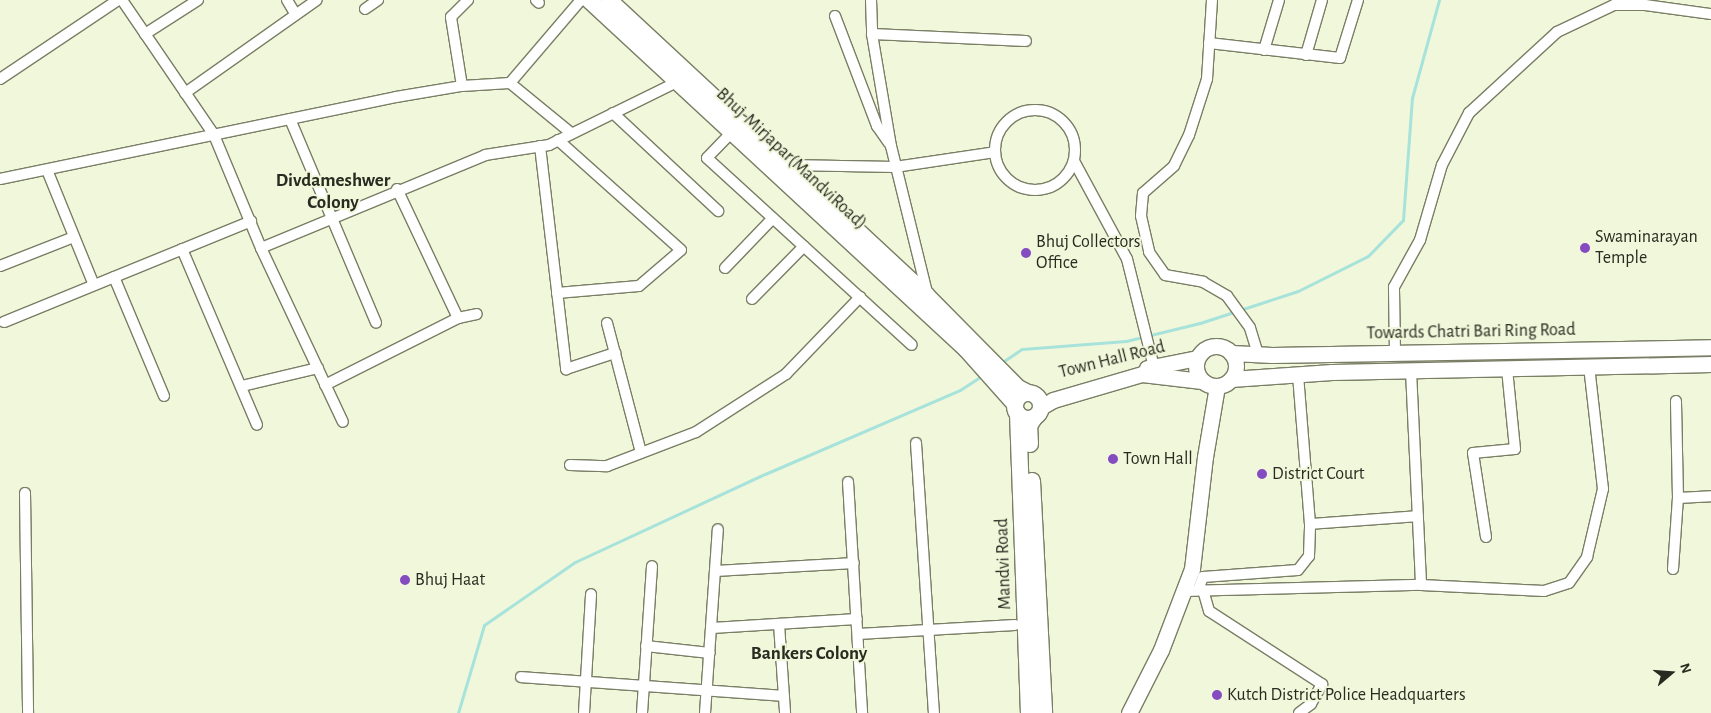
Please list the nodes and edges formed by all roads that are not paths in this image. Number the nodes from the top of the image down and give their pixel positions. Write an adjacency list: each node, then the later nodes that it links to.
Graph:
1 (120, 0): 19 (street); 25 (street)
2 (198, 0): 19 (street)
3 (287, 0): 16 (street)
4 (317, 0): 16 (street)
5 (378, 0): 15 (street)
6 (468, 0): 28 (street)
7 (581, 0): 27 (street)
8 (589, 0): 26 (main road, Bhuj-Mirjapar(MandviRoad))
9 (609, 0): 40 (main road, Bhuj-Mirjapar(MandviRoad))
10 (871, 0): 20 (street)
11 (1212, 0): 22 (street)
12 (1279, 0): 23 (street)
13 (1322, 0): 24 (street)
14 (1358, 0): 24 (street)
15 (365, 9)
16 (296, 14): 29 (street)
17 (1711, 14): 71 (street)
18 (835, 16): 37 (street)
19 (145, 34): 29 (street)
20 (872, 34): 21 (street); 37 (street)
21 (1026, 41)
22 (1209, 43): 23 (street); 72 (street)
23 (1264, 50): 24 (street)
24 (1306, 55)
25 (0, 79)
26 (677, 82): 30 (street); 32 (main road, Bhuj-Mirjapar(MandviRoad))
27 (510, 83): 28 (street); 33 (street)
28 (462, 86): 31 (street)
29 (185, 93): 34 (street)
30 (613, 113): 33 (street); 45 (street)
31 (290, 119): 34 (street); 46 (street)
32 (732, 132): 47 (street); 67 (main road, Bhuj-Mirjapar(MandviRoad))
33 (571, 134): 35 (street)
34 (214, 135): 42 (street); 48 (street)
35 (558, 140): 36 (street); 57 (street)
36 (540, 146): 44 (street); 57 (street)
37 (891, 146): 41 (street)
38 (995, 152): 39 (street); 39 (street); 41 (street)
39 (1074, 161): 75 (street)
40 (788, 165): 41 (street); 58 (main road, Bhuj-Mirjapar(MandviRoad))
41 (895, 167): 58 (street)
42 (47, 170): 43 (street); 49 (street)
43 (0, 179)
44 (396, 189): 46 (street); 62 (street)
45 (718, 211)
46 (331, 217): 51 (street); 64 (street)
47 (773, 218): 50 (street); 54 (street)
48 (250, 221): 51 (street); 52 (street)
49 (74, 237): 53 (street); 56 (street)
50 (804, 246): 59 (street); 60 (street)
51 (261, 248): 77 (street)
52 (182, 249): 55 (street); 84 (street)
53 (0, 266)
54 (725, 268)
55 (114, 277): 56 (street); 85 (street)
56 (94, 285): 63 (street)
57 (557, 293): 69 (street)
58 (928, 296): 67 (main road, Bhuj-Mirjapar(MandviRoad))
59 (860, 297): 66 (street); 91 (street)
60 (752, 299)
61 (477, 314): 62 (street)
62 (458, 318): 83 (street)
63 (4, 322)
64 (376, 323)
65 (607, 324): 69 (street)
66 (912, 345)
67 (971, 346): 87 (main road)
68 (1711, 347): 71 (street, Towards Chatri Bari Ring Road)
69 (615, 353): 91 (street)
70 (1231, 353): 72 (street, Towards Chatri Bari Ring Road); 73 (street); 81 (street)
71 (1395, 353): 72 (street, Towards Chatri Bari Ring Road)
72 (1258, 355)
73 (1197, 358): 75 (street, Town Hall Road); 82 (street)
74 (1711, 364): 76 (street)
75 (1154, 367): 87 (street, Town Hall Road)
76 (1589, 367): 78 (street); 105 (street)
77 (318, 368): 83 (street); 84 (street)
78 (1507, 369): 79 (street); 100 (street)
79 (1412, 371): 80 (street); 97 (street)
80 (1298, 374): 81 (street); 98 (street)
81 (1231, 379): 82 (street)
82 (1208, 384): 87 (street, Town Hall Road); 106 (street); 108 (street)
83 (326, 385): 88 (street)
84 (242, 386): 89 (street)
85 (164, 396)
86 (1676, 401): 96 (street)
87 (1025, 402): 129 (main road, Mandvi Road); 130 (main road, Mandvi Road)
88 (343, 422)
89 (256, 425)
90 (916, 442): 113 (street)
91 (641, 453): 92 (street)
92 (570, 465)
93 (848, 482): 101 (street)
94 (25, 493): 122 (street)
95 (1711, 496): 96 (street)
96 (1678, 498): 103 (street)
97 (1418, 516): 98 (street); 105 (street)
98 (1310, 524): 106 (street)
99 (718, 529): 104 (street)
100 (1486, 537)
101 (854, 563): 104 (street); 109 (street)
102 (652, 566): 115 (street)
103 (1673, 569)
104 (716, 571): 112 (street)
105 (1421, 585): 106 (street)
106 (1195, 590): 108 (street); 132 (street)
107 (591, 594): 118 (street)
108 (1180, 605): 131 (street)
109 (856, 618): 110 (street); 114 (street)
110 (779, 624): 112 (street); 121 (street)
111 (1015, 625): 113 (street)
112 (712, 628): 116 (street)
113 (927, 630): 114 (street); 128 (street)
114 (858, 634): 127 (street)
115 (646, 646): 116 (street); 119 (street)
116 (710, 653): 120 (street)
117 (521, 677): 118 (street)
118 (586, 683): 119 (street); 123 (street)
119 (644, 687): 120 (street); 124 (street)
120 (707, 690): 121 (street); 125 (street)
121 (783, 696): 126 (street)
122 (28, 713)
123 (584, 713)
124 (642, 713)
125 (705, 713)
126 (785, 713)
127 (862, 713)
128 (934, 713)
129 (1029, 713)
130 (1044, 713)
131 (1129, 713)
132 (1299, 713)

